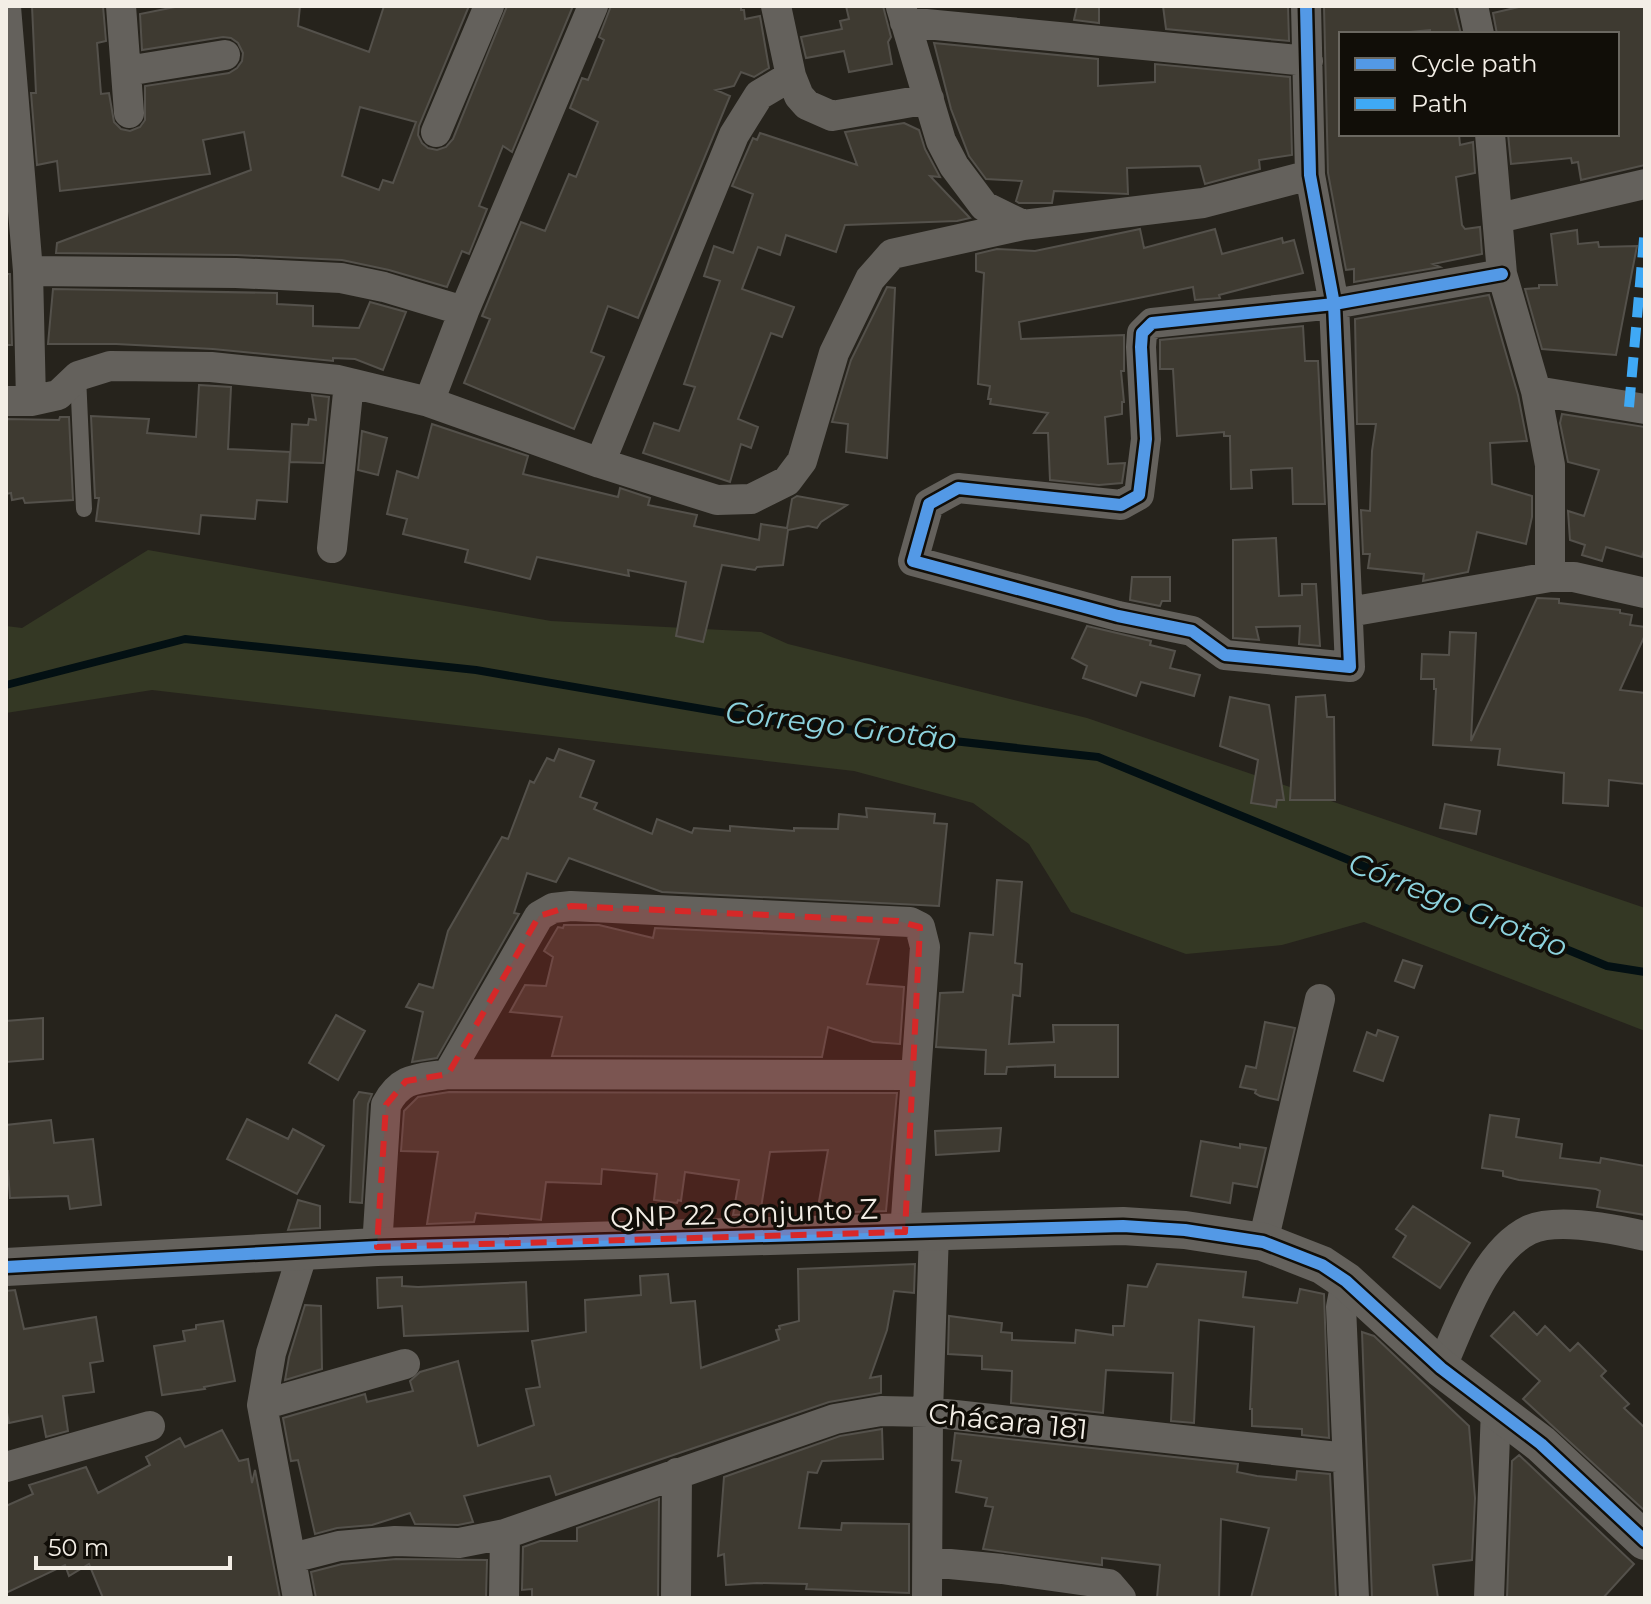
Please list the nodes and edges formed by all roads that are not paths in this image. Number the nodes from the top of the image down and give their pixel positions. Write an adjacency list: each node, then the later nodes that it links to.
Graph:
1 (121, 6): 12 (street)
2 (489, 6): 16 (street)
3 (593, 6): 25 (street)
4 (776, 6): 13 (street)
5 (1306, 6): 11 (street)
6 (1473, 6): 9 (street)
7 (6, 7): 22 (street)
8 (903, 14): 11 (street); 14 (street)
9 (1479, 32)
10 (225, 55): 12 (street)
11 (1308, 61): 18 (street)
12 (127, 71): 15 (street)
13 (791, 76): 14 (street); 31 (street)
14 (929, 99): 21 (street)
15 (129, 113)
16 (436, 132)
17 (1490, 136): 20 (street)
18 (1310, 175): 21 (street); 24 (street)
19 (1645, 184): 20 (street)
20 (1499, 218): 23 (street)
21 (1023, 225): 31 (street)
22 (28, 271): 25 (street); 28 (street)
23 (1502, 274): 24 (street); 27 (street)
24 (1334, 304): 36 (street); 36 (street)
25 (464, 311): 29 (street)
26 (349, 383): 28 (street); 29 (street); 33 (street)
27 (1536, 391): 30 (street); 34 (street)
28 (43, 393): 32 (lane)
29 (429, 402): 31 (street)
30 (1645, 409)
31 (600, 463)
32 (84, 509)
33 (332, 548)
34 (1550, 577): 35 (street); 36 (street)
35 (1645, 593)
36 (1349, 612)
37 (1320, 999): 42 (street)
38 (448, 1074): 39 (street); 39 (street); 43 (street)
39 (916, 1075): 40 (street)
40 (919, 1232): 42 (street, QNP 22 Conjunto Z); 43 (street, QNP 22 Conjunto Z); 51 (street)
41 (1645, 1236): 48 (street)
42 (1263, 1242): 46 (street, QNP 22 Conjunto Z)
43 (377, 1247): 44 (street, QNP 22 Conjunto Z)
44 (304, 1249): 45 (street, QNP 22 Conjunto Z); 49 (street)
45 (6, 1267)
46 (1346, 1281): 48 (street, QNP 22 Conjunto Z); 53 (street)
47 (405, 1364): 49 (street)
48 (1441, 1368): 50 (street, QNP 22 Conjunto Z)
49 (262, 1405): 58 (street)
50 (1496, 1408): 57 (street, QNP 22 Conjunto Z); 66 (street)
51 (928, 1412): 53 (street, Chácara 181); 55 (street, Chácara 181); 59 (street)
52 (150, 1426): 54 (street)
53 (1347, 1458): 65 (street)
54 (6, 1467)
55 (677, 1473): 56 (street, Chácara 181); 62 (street)
56 (505, 1534): 58 (street, Chácara 181); 61 (street)
57 (1645, 1541)
58 (292, 1558): 60 (street)
59 (929, 1562): 63 (street); 64 (street)
60 (298, 1598)
61 (504, 1598)
62 (676, 1598)
63 (927, 1598)
64 (1121, 1598)
65 (1354, 1598)
66 (1489, 1598)

